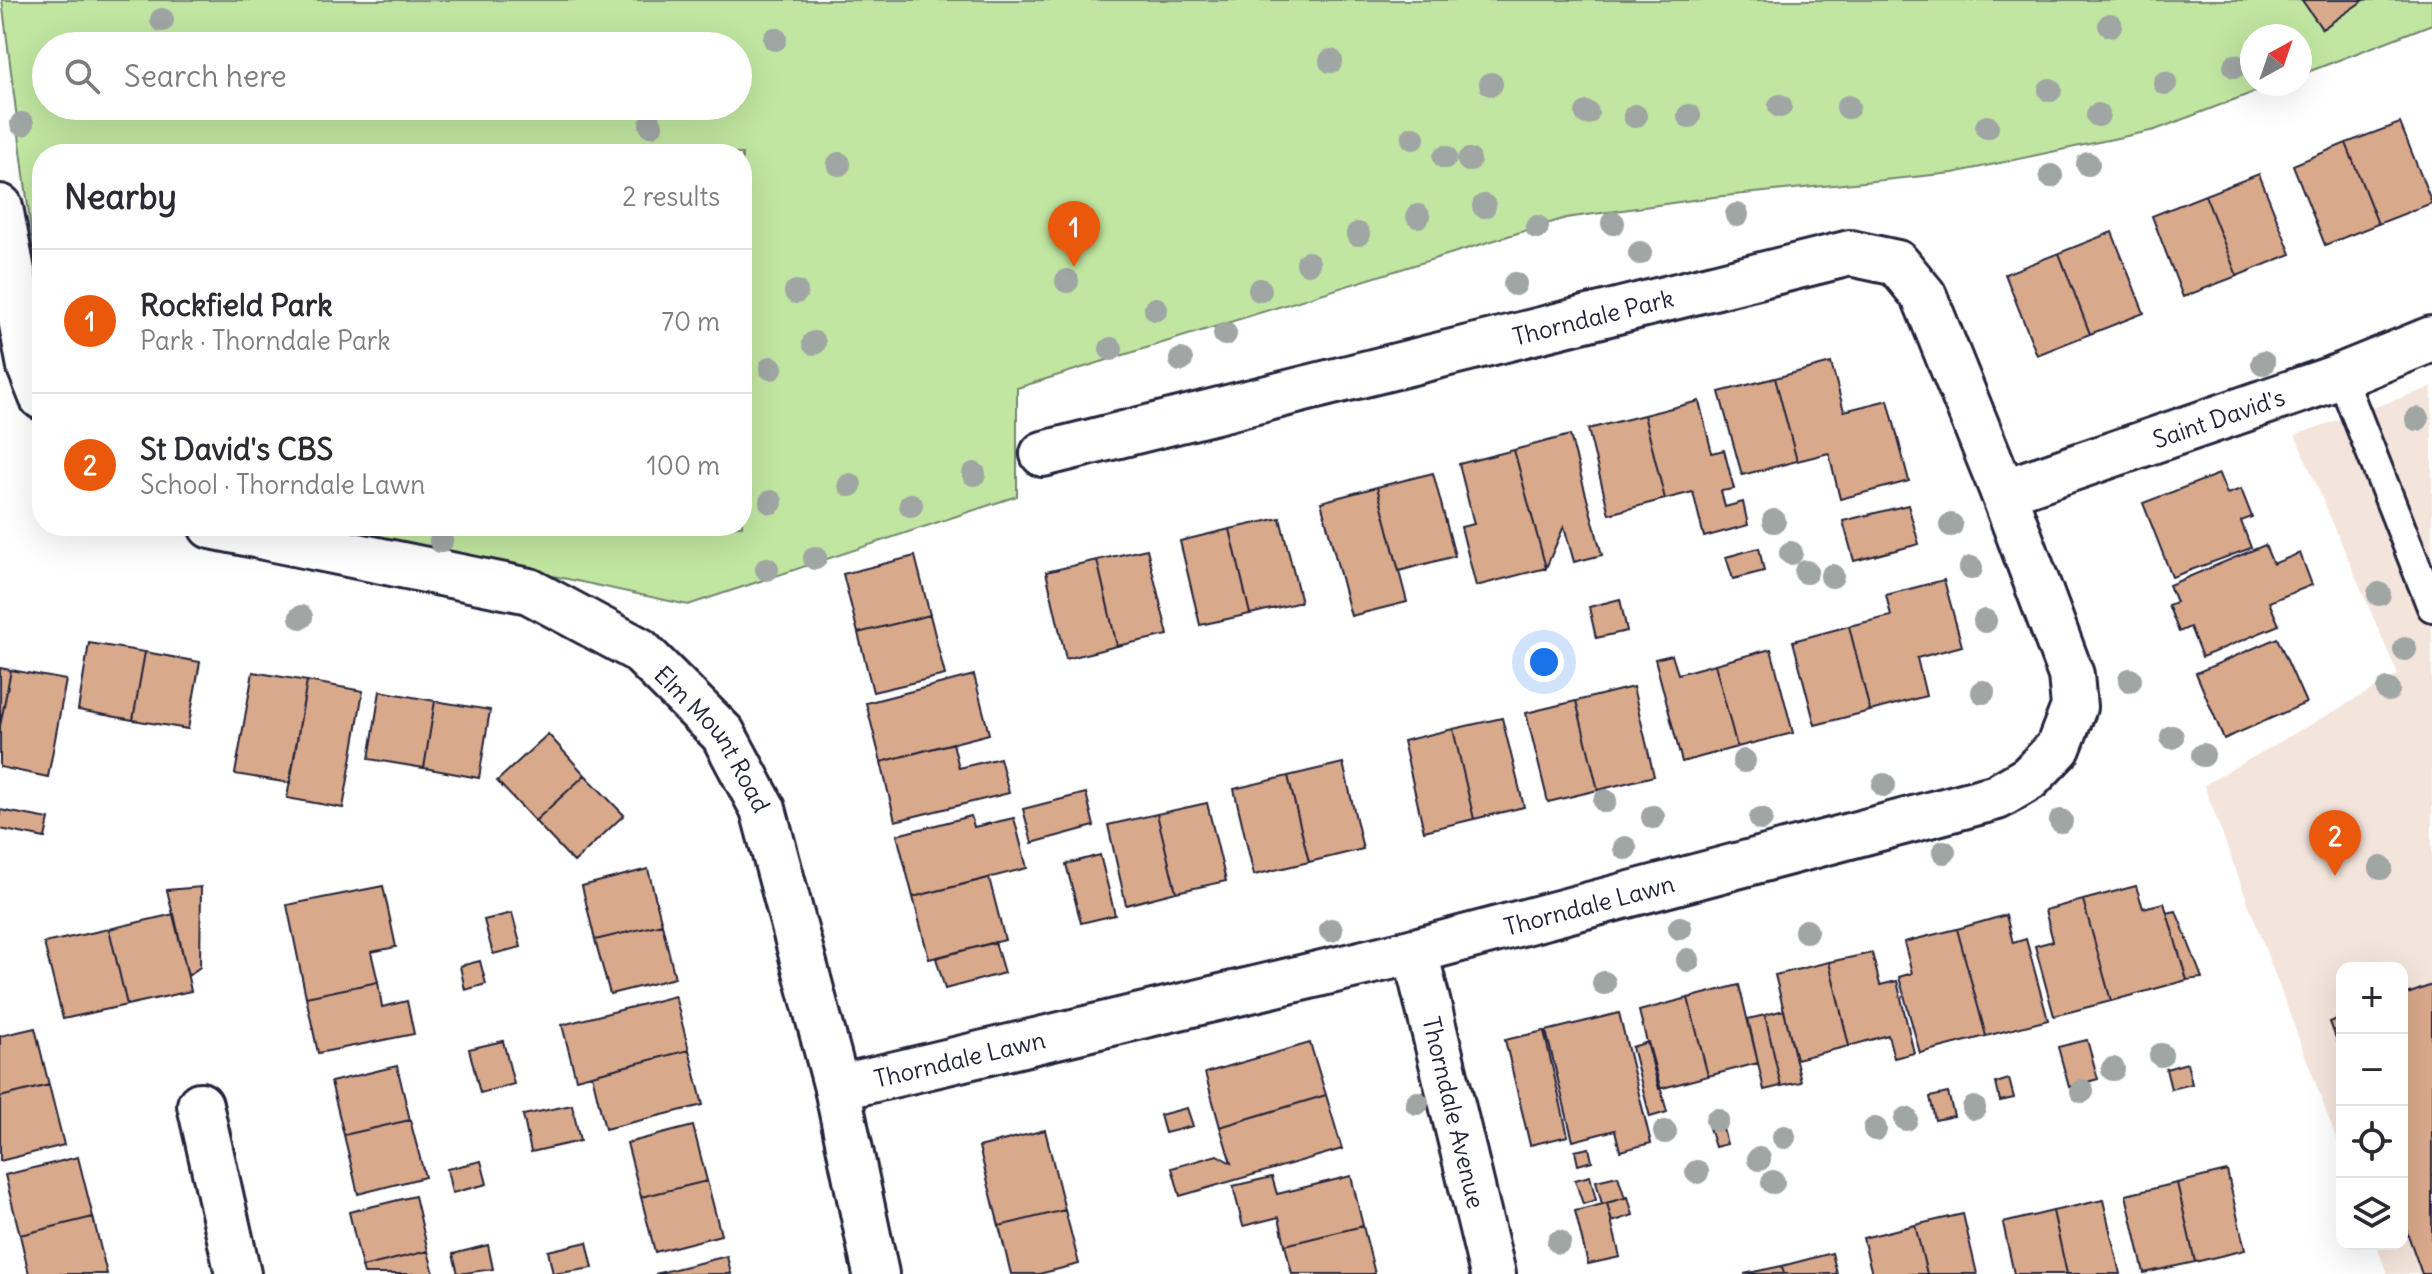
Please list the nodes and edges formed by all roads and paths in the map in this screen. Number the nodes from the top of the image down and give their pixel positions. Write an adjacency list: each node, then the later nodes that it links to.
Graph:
1 (0, 207): 3 (street)
2 (2432, 339): 4 (street, Saint David's)
3 (32, 372)
4 (2341, 376): 6 (street, Saint David's); 8 (lane)
5 (1043, 454): 6 (street, Thorndale Park)
6 (2003, 492): 9 (street, Thorndale Lawn)
7 (260, 536): 10 (street, Elm Mount Road)
8 (2432, 607)
9 (1415, 951): 10 (street, Thorndale Lawn); 14 (street, Thorndale Avenue)
10 (837, 1088): 13 (street, Elm Mount Road)
11 (200, 1105): 12 (street)
12 (238, 1274)
13 (876, 1274)
14 (1493, 1274)

